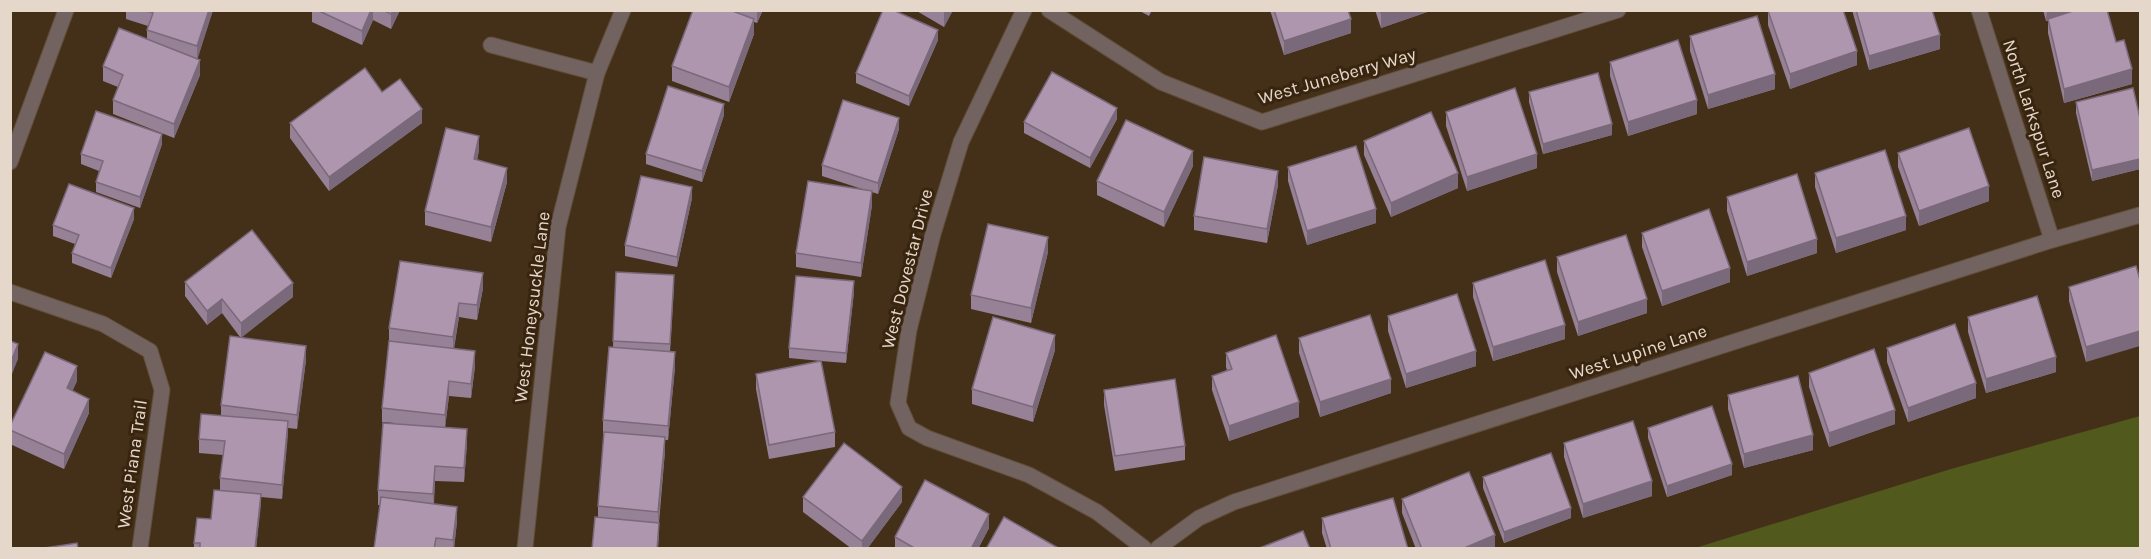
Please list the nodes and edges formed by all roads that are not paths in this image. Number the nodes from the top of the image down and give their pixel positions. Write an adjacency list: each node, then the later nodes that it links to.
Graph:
1 (66, 10): 9 (street)
2 (623, 10): 8 (street, West Honeysuckle Lane)
3 (1024, 10): 15 (street, West Dovestar Drive)
4 (1049, 10): 5 (street, West Juneberry Way)
5 (1618, 10)
6 (1979, 10): 11 (street, North Larkspur Lane)
7 (491, 45): 8 (street)
8 (597, 74): 14 (street, West Honeysuckle Lane)
9 (10, 162)
10 (2140, 215): 11 (street, West Lupine Lane)
11 (2052, 240): 16 (street, West Lupine Lane)
12 (10, 292): 13 (street, West Piana Trail)
13 (140, 549)
14 (525, 549)
15 (1144, 549)
16 (1158, 549)

